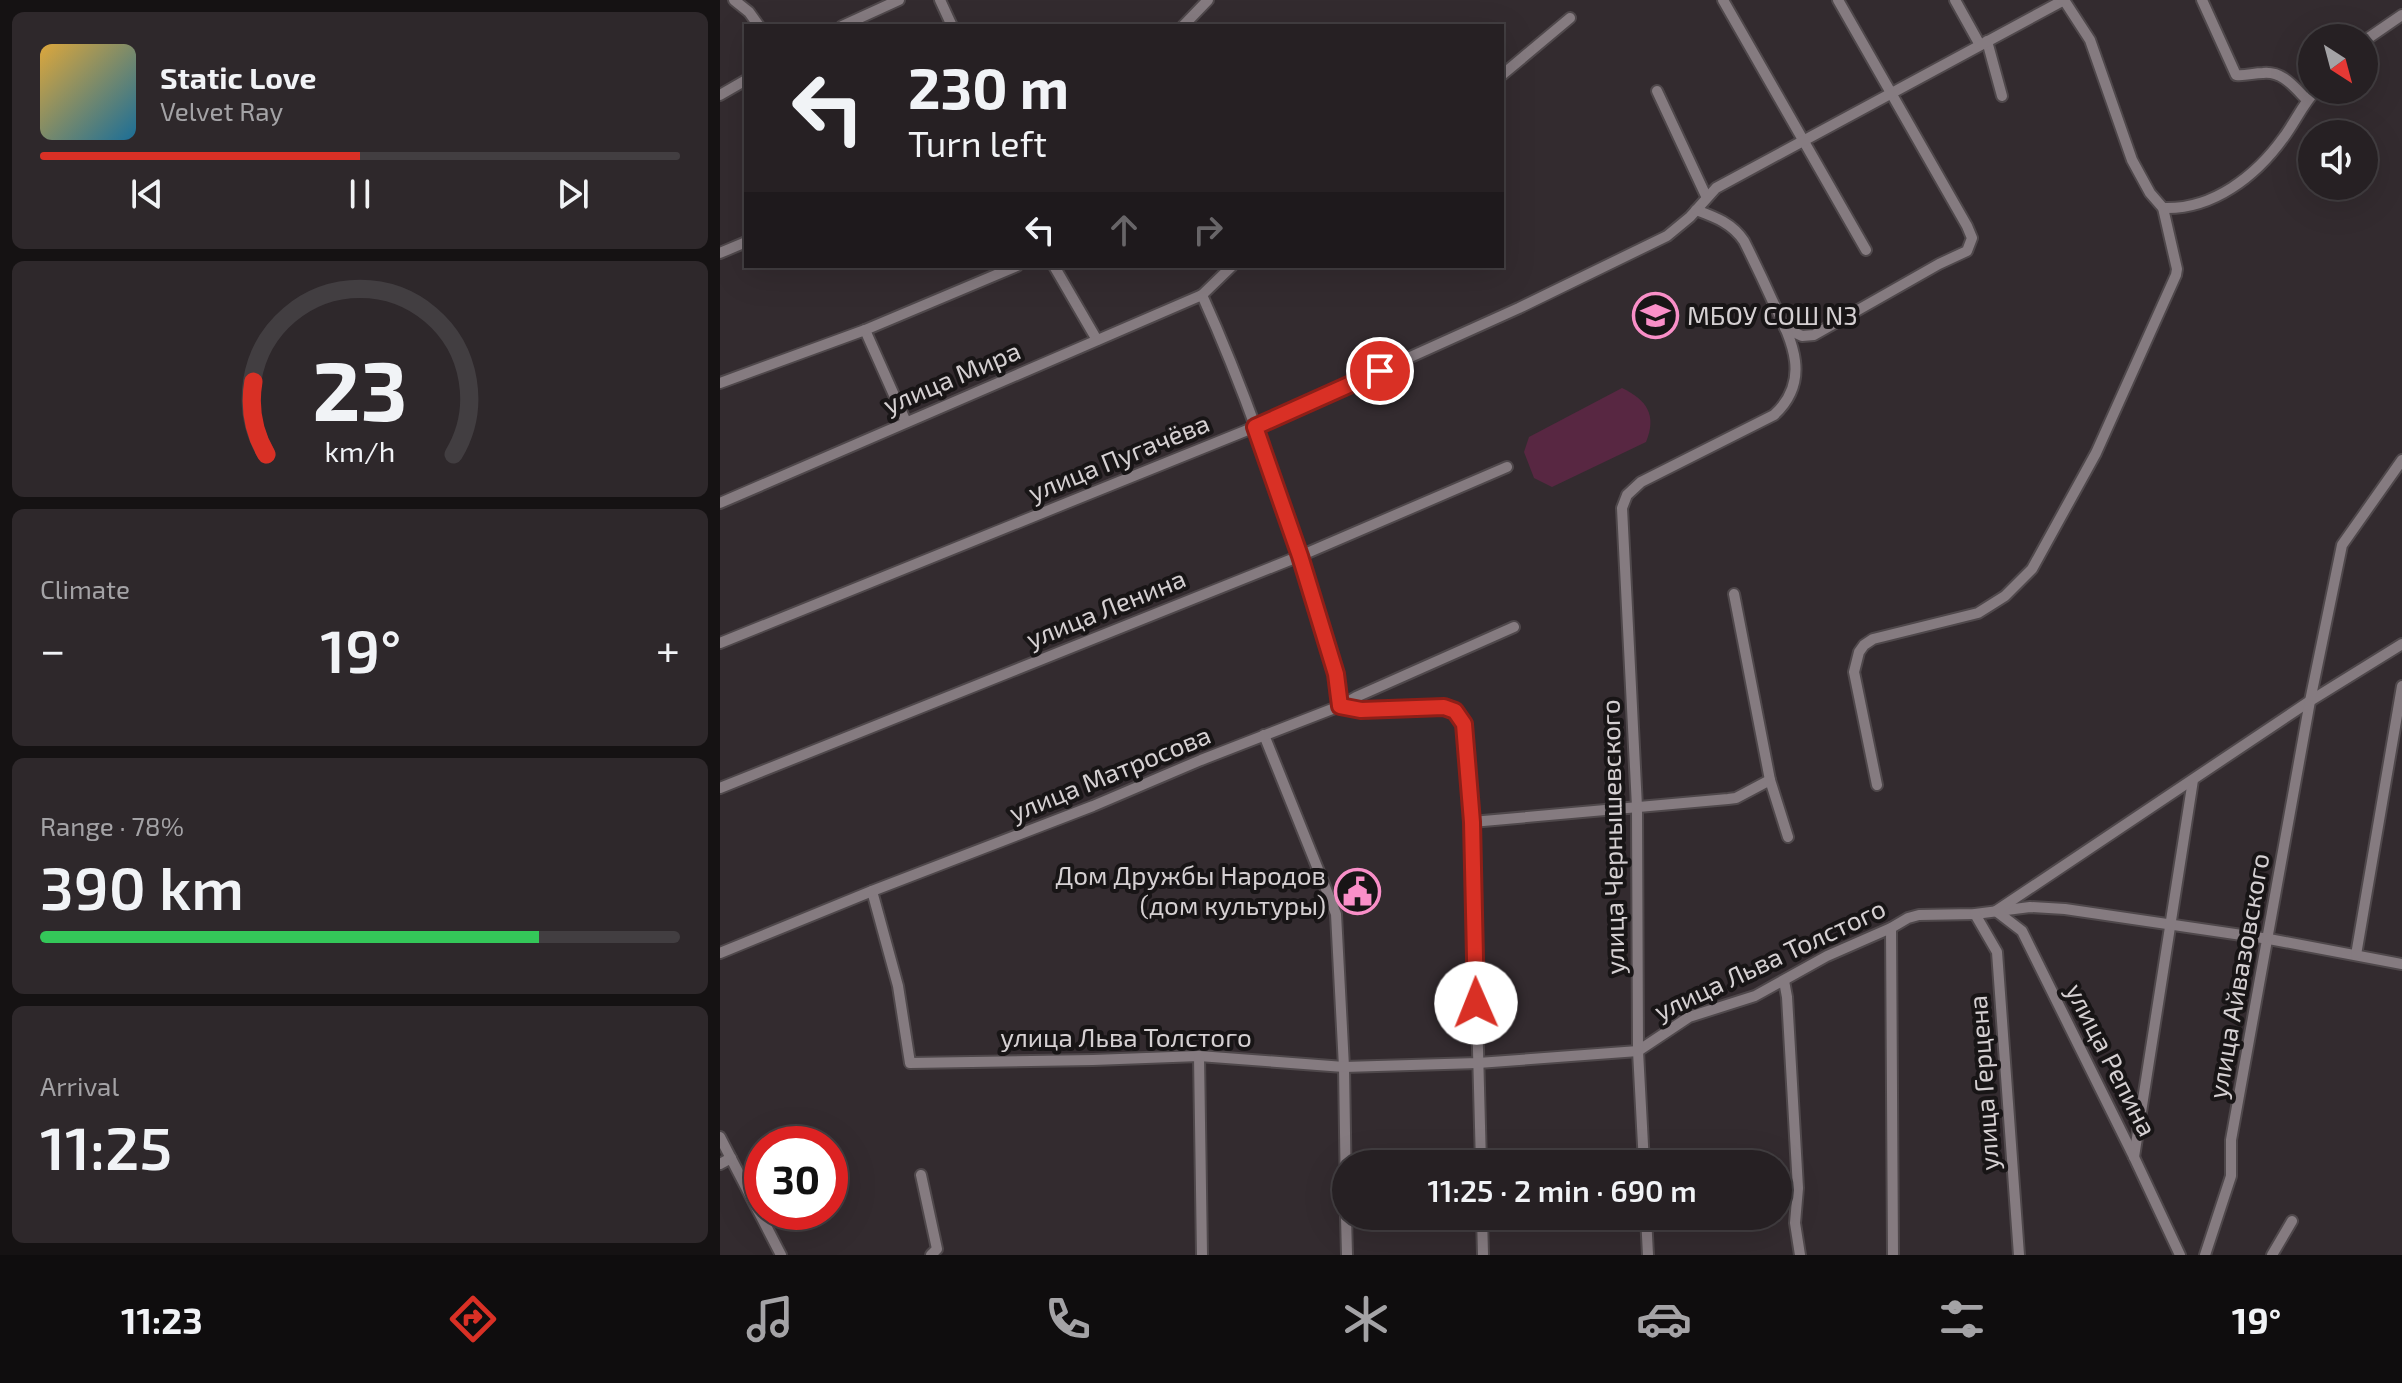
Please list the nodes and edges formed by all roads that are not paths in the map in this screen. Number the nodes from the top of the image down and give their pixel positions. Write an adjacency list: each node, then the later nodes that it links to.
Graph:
1 (734, 0): 12 (street)
2 (899, 0): 13 (street)
3 (940, 0): 14 (street)
4 (1208, 0): 15 (street)
5 (1723, 0): 26 (street)
6 (1838, 0): 22 (street)
7 (1955, 0): 17 (street)
8 (2064, 0): 17 (street); 28 (street)
9 (2202, 0): 21 (street)
10 (2402, 15): 16 (street)
11 (1570, 18): 18 (street)
12 (758, 24)
13 (846, 24)
14 (951, 24)
15 (1185, 24)
16 (2378, 31)
17 (1984, 43): 22 (street); 24 (street)
18 (1504, 73)
19 (744, 81): 23 (street)
20 (1657, 91): 27 (street)
21 (2298, 91)
22 (1891, 93): 26 (street); 37 (street)
23 (720, 95)
24 (2002, 96)
25 (2304, 104): 28 (street)
26 (1804, 140): 27 (street); 31 (street)
27 (1706, 196): 29 (street, улица Пугачёва)
28 (2163, 208): 57 (street)
29 (1696, 210): 37 (street); 42 (street, улица Пугачёва)
30 (744, 243): 32 (street)
31 (1866, 250)
32 (720, 253)
33 (1012, 268): 38 (street)
34 (1055, 268): 39 (street)
35 (1230, 268): 36 (street)
36 (1202, 295): 39 (street, улица Мира); 42 (street)
37 (1785, 328): 59 (street, улица Чернышевского)
38 (865, 330): 40 (street); 41 (street)
39 (1097, 340): 41 (street, улица Мира)
40 (720, 383)
41 (906, 422): 45 (street, улица Мира)
42 (1255, 427): 46 (street); 49 (street, улица Пугачёва)
43 (2402, 460): 52 (street)
44 (1507, 467): 46 (street, улица Ленина)
45 (720, 503)
46 (1300, 556): 53 (street); 58 (street, улица Ленина)
47 (1734, 594): 55 (street)
48 (1514, 627): 53 (street, улица Матросова)
49 (720, 643)
50 (2402, 644): 52 (street)
51 (2402, 686): 69 (street)
52 (2310, 701): 56 (street); 67 (street, улица Айвазовского)
53 (1340, 706): 54 (street, улица Матросова); 60 (street)
54 (1264, 735): 62 (street, улица Матросова); 75 (street)
55 (1770, 780): 59 (street); 61 (street)
56 (2193, 780): 63 (street); 65 (street, улица Репина)
57 (1877, 785)
58 (720, 788)
59 (1637, 807): 60 (street); 72 (street, улица Чернышевского)
60 (1472, 822): 74 (street)
61 (1788, 837)
62 (872, 891): 68 (street, улица Матросова); 73 (street, улица Льва Толстого)
63 (1996, 911): 64 (street, улица Льва Толстого); 65 (street, улица Льва Толстого); 80 (street, улица Репина)
64 (1975, 914): 66 (street, улица Льва Толстого); 96 (street, улица Герцена)
65 (2171, 924): 67 (street, улица Льва Толстого); 80 (street, улица Репина)
66 (1891, 928): 71 (street, улица Льва Толстого); 95 (street)
67 (2269, 939): 69 (street, улица Льва Толстого); 98 (street, улица Айвазовского)
68 (720, 953)
69 (2356, 955): 70 (street, улица Льва Толстого)
70 (2402, 964)
71 (1784, 981): 72 (street, улица Льва Толстого); 94 (street)
72 (1638, 1051): 74 (street, улица Льва Толстого); 79 (street, улица Чернышевского)
73 (1199, 1056): 75 (street, улица Льва Толстого); 90 (street)
74 (1478, 1063): 75 (street, улица Льва Толстого); 78 (street)
75 (1344, 1067): 77 (street)
76 (720, 1137): 81 (street)
77 (1345, 1150)
78 (1481, 1150)
79 (1643, 1150)
80 (2134, 1157): 97 (street)
81 (731, 1158): 82 (street); 88 (street)
82 (720, 1164)
83 (921, 1175): 89 (street)
84 (2292, 1221): 99 (street)
85 (1346, 1230): 91 (street)
86 (1482, 1230): 92 (street)
87 (1647, 1230): 93 (street)
88 (781, 1255)
89 (931, 1255)
90 (1202, 1255)
91 (1347, 1255)
92 (1483, 1255)
93 (1648, 1255)
94 (1800, 1255)
95 (1893, 1255)
96 (2019, 1255)
97 (2180, 1255)
98 (2205, 1255)
99 (2272, 1255)

